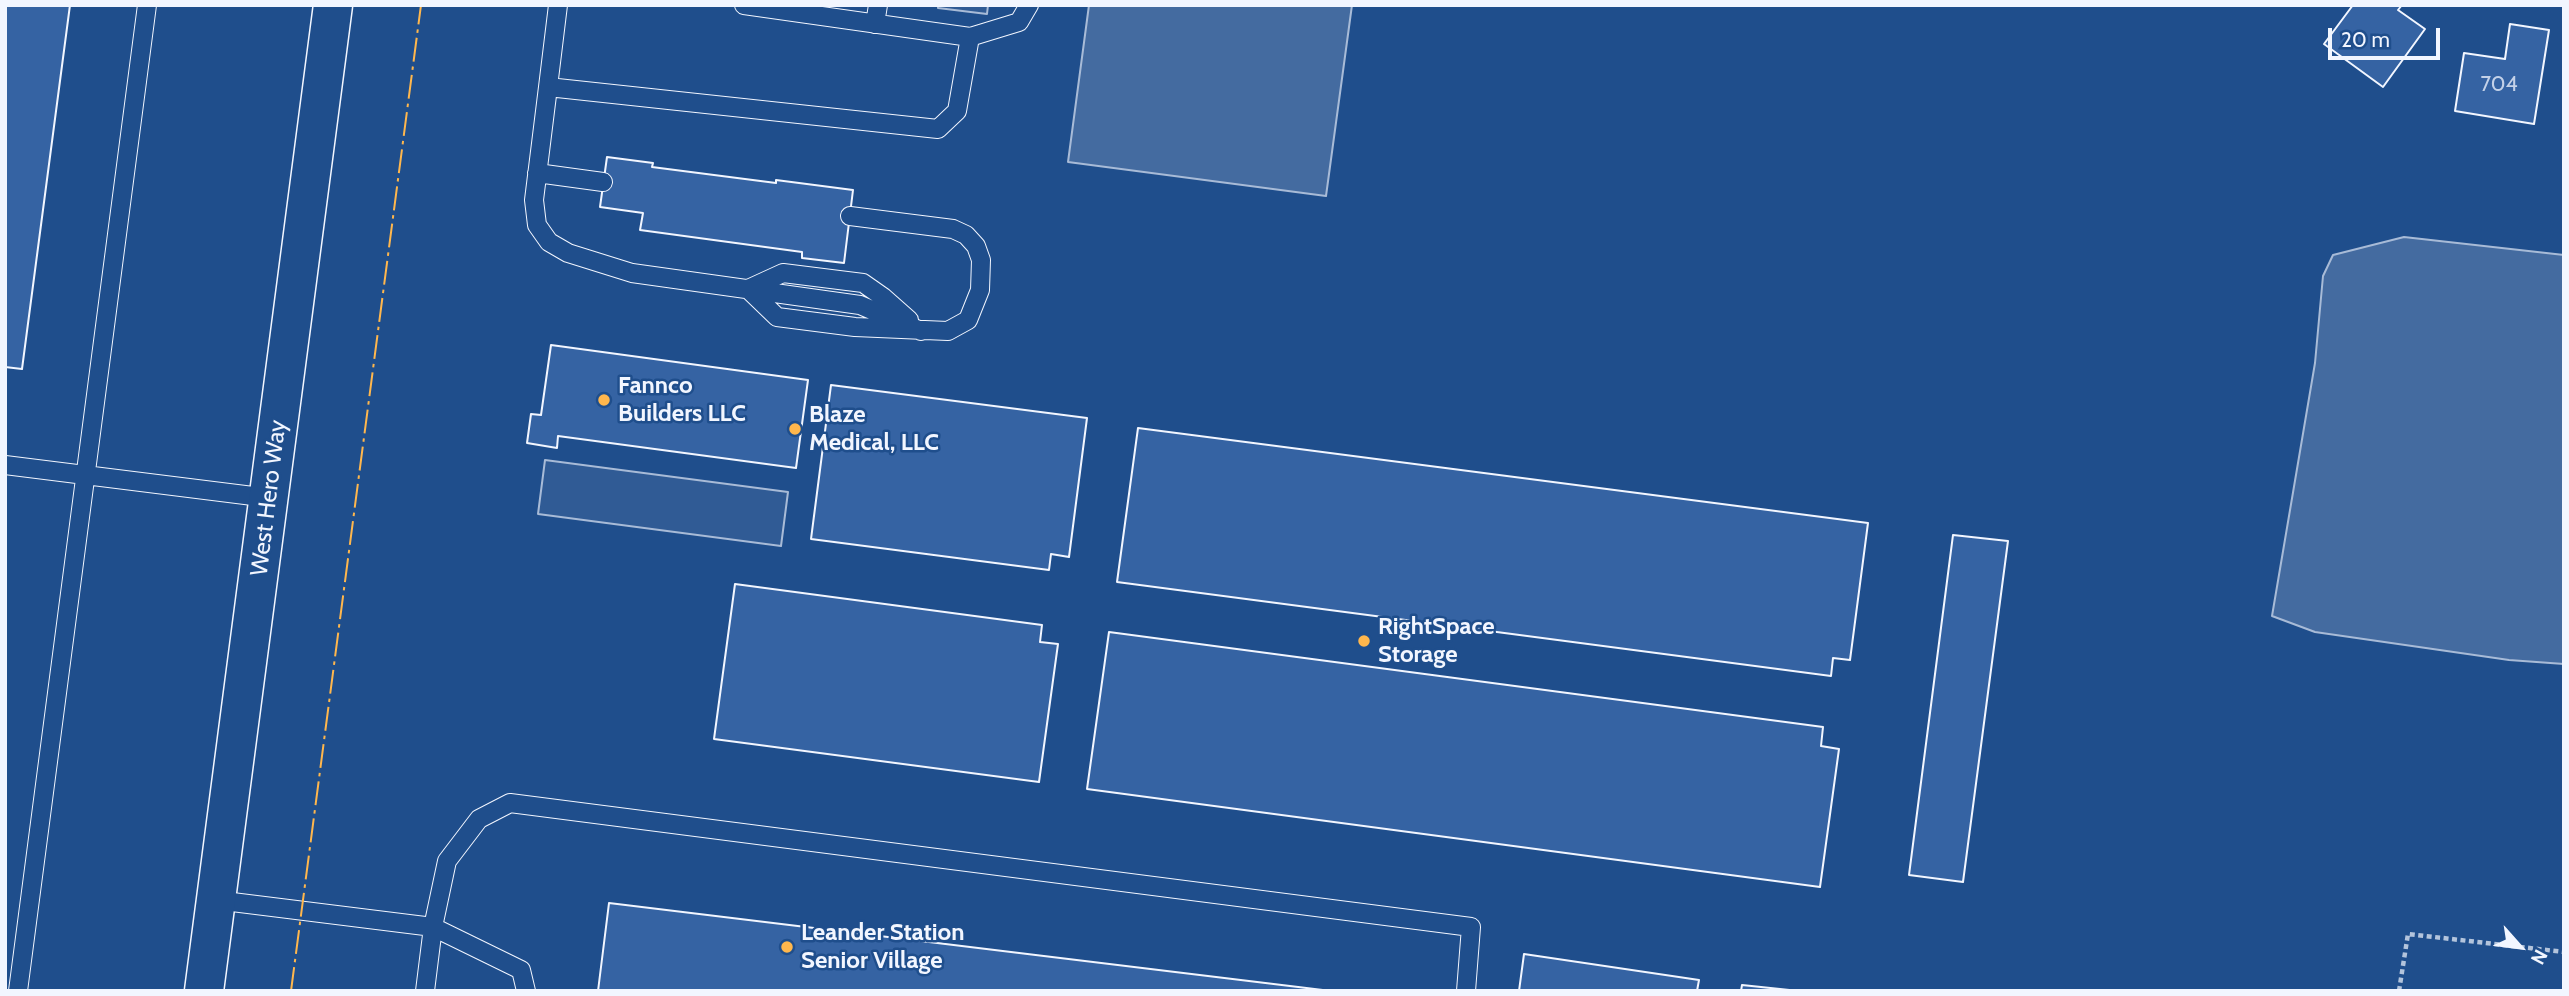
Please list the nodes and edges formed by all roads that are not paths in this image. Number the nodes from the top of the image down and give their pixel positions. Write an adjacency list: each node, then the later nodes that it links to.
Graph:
1 (147, 5): 14 (lane)
2 (333, 5): 15 (main road, West Hero Way)
3 (558, 5): 9 (lane)
4 (744, 5): 7 (lane)
5 (878, 5): 7 (lane)
6 (1029, 5): 8 (lane)
7 (875, 24): 8 (lane)
8 (970, 37): 9 (lane)
9 (548, 87): 10 (lane)
10 (537, 173): 11 (lane); 12 (lane)
11 (603, 182)
12 (850, 216)
13 (5, 465): 14 (lane)
14 (86, 475): 15 (lane); 18 (lane)
15 (269, 498): 16 (main road, West Hero Way)
16 (216, 900): 17 (lane); 19 (main road, West Hero Way)
17 (433, 927): 20 (lane); 21 (lane); 22 (lane)
18 (18, 991)
19 (204, 991)
20 (425, 991)
21 (526, 991)
22 (1466, 991)

